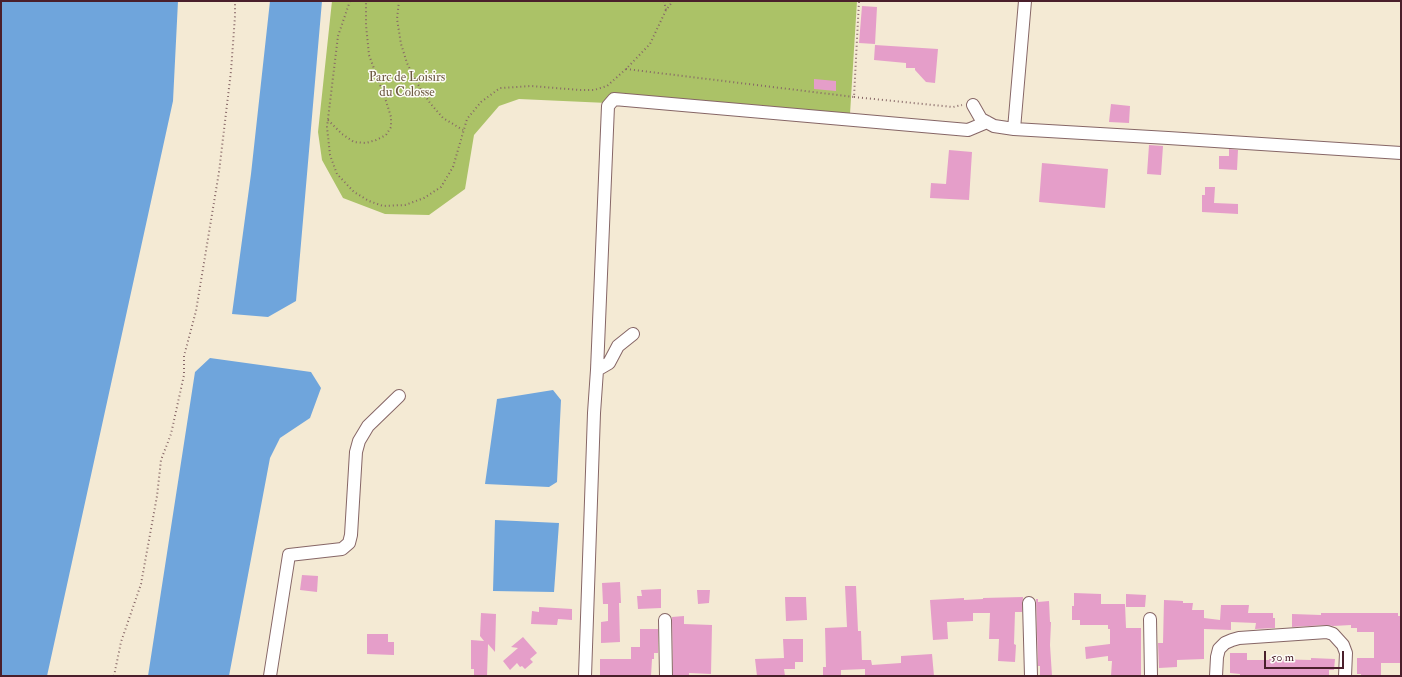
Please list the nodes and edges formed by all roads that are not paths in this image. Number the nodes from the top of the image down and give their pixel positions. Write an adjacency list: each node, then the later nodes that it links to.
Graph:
1 (1026, 1): 4 (street)
2 (969, 104): 3 (street)
3 (987, 122): 4 (street); 7 (street)
4 (1014, 130): 5 (street)
5 (1401, 153)
6 (633, 334): 7 (street)
7 (597, 370): 13 (street)
8 (400, 396): 12 (street)
9 (1029, 603): 15 (street)
10 (665, 620): 14 (street)
11 (1150, 620): 16 (street)
12 (270, 676)
13 (585, 676)
14 (666, 676)
15 (1031, 676)
16 (1151, 676)
17 (1216, 676): 18 (street)
18 (1345, 676)

